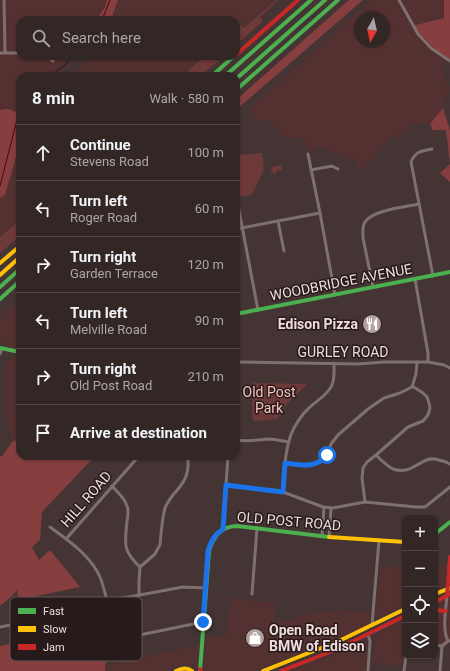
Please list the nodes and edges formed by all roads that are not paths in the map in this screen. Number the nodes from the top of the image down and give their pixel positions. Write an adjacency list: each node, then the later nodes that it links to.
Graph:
1 (4, 0): 9 (street)
2 (298, 0): 7 (main road)
3 (311, 0): 14 (main road)
4 (325, 0): 15 (main road)
5 (338, 0): 16 (main road)
6 (399, 0): 12 (street)
7 (240, 51)
8 (0, 52): 9 (street)
9 (5, 52): 10 (street)
10 (16, 52)
11 (230, 60): 13 (main road)
12 (450, 61)
13 (216, 72)
14 (230, 72)
15 (240, 74)
16 (240, 86)
17 (432, 149): 21 (street)
18 (308, 154): 20 (street)
19 (338, 169): 20 (street)
20 (311, 170): 22 (street)
21 (419, 204): 34 (street); 38 (street)
22 (320, 213): 24 (street); 39 (street)
23 (240, 214): 25 (street)
24 (278, 220): 25 (street); 28 (street)
25 (243, 227): 26 (street); 41 (street)
26 (240, 228)
27 (16, 249): 30 (main road)
28 (284, 251)
29 (16, 261): 33 (main road)
30 (0, 263)
31 (450, 272): 34 (main road, WOODBRIDGE AVENUE)
32 (16, 273): 37 (main road)
33 (0, 275)
34 (433, 276): 35 (main road, WOODBRIDGE AVENUE)
35 (415, 279): 38 (main road, WOODBRIDGE AVENUE); 48 (street)
36 (16, 285): 40 (main road)
37 (0, 287)
38 (373, 287): 39 (main road, WOODBRIDGE AVENUE)
39 (335, 295): 41 (main road, WOODBRIDGE AVENUE)
40 (0, 299)
41 (258, 310): 42 (main road, WOODBRIDGE AVENUE)
42 (240, 313)
43 (1, 348): 44 (main road); 45 (street)
44 (16, 351)
45 (0, 354)
46 (240, 362): 49 (street, GURLEY ROAD)
47 (417, 362): 48 (street, GURLEY ROAD); 49 (street, GURLEY ROAD); 51 (street)
48 (428, 362): 50 (street, GURLEY ROAD)
49 (334, 363): 53 (street)
50 (450, 368)
51 (412, 386): 54 (street); 58 (street)
52 (240, 441): 53 (street)
53 (289, 442): 58 (street)
54 (376, 455): 59 (street); 64 (street)
55 (135, 460): 61 (street, HILL ROAD)
56 (187, 460): 78 (street)
57 (228, 460): 60 (street)
58 (285, 463): 63 (street)
59 (450, 464)
60 (226, 485): 63 (street); 70 (street)
61 (112, 486): 74 (street, HILL ROAD); 78 (street)
62 (450, 487): 64 (street)
63 (283, 492): 65 (street)
64 (365, 502): 66 (street)
65 (324, 507): 66 (street); 72 (street)
66 (331, 508): 73 (street)
67 (450, 522): 71 (main road)
68 (50, 527): 74 (street)
69 (257, 528): 70 (main road, OLD POST ROAD); 72 (main road, OLD POST ROAD); 83 (street)
70 (223, 529): 80 (main road, OLD POST ROAD)
71 (438, 532)
72 (322, 536): 73 (main road, OLD POST ROAD)
73 (329, 536): 75 (main road, OLD POST ROAD)
74 (66, 539): 86 (street)
75 (379, 540): 76 (main road, OLD POST ROAD); 94 (street)
76 (402, 542)
77 (450, 557): 79 (main road)
78 (140, 567): 84 (street)
79 (450, 568): 81 (main road)
80 (206, 588): 84 (street); 93 (main road, OLD POST ROAD)
81 (449, 588): 82 (main road); 85 (main road)
82 (438, 593)
83 (252, 594)
84 (139, 595): 87 (street)
85 (448, 595): 88 (main road); 91 (street)
86 (106, 597)
87 (128, 597)
88 (438, 600)
89 (402, 610): 94 (main road)
90 (438, 610): 91 (main road)
91 (446, 610): 99 (street)
92 (402, 618): 98 (main road)
93 (203, 622): 97 (street); 103 (main road, OLD POST ROAD)
94 (372, 625): 106 (main road)
95 (10, 626): 96 (street)
96 (0, 628)
97 (142, 635)
98 (368, 635): 107 (main road); 108 (street)
99 (449, 641): 101 (street)
100 (438, 645): 101 (street)
101 (442, 646): 110 (street)
102 (406, 659): 109 (street)
103 (200, 670)
104 (176, 671): 105 (main road)
105 (192, 671)
106 (263, 671)
107 (281, 671)
108 (368, 671)
109 (404, 671)
110 (440, 671)

